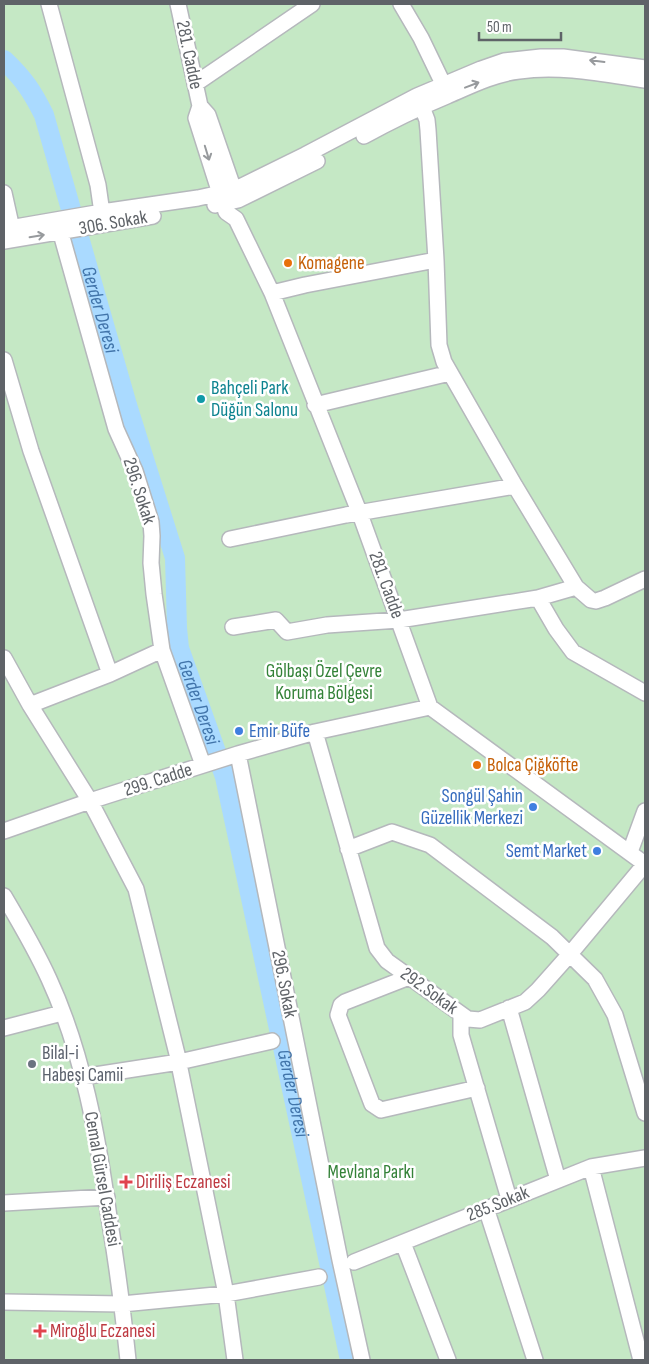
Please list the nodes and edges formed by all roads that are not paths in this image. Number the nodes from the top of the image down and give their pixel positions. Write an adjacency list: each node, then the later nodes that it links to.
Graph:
1 (49, 4): 12 (street)
2 (178, 4): 7 (street, 281. Cadde)
3 (312, 4): 7 (street)
4 (402, 4): 8 (street)
5 (645, 68): 8 (street, one-way to 8)
6 (645, 80): 8 (street, one-way to 6)
7 (195, 84): 11 (street, 281. Cadde)
8 (446, 90): 9 (street, 306. Sokak)
9 (420, 101): 11 (street, 306. Sokak); 15 (street)
10 (4, 193): 14 (street)
11 (228, 197): 12 (street, 306. Sokak); 16 (street, 281. Cadde)
12 (103, 218): 13 (street, 306. Sokak)
13 (69, 224): 14 (street, 306. Sokak); 28 (street, 296. Sokak)
14 (8, 234)
15 (436, 260): 16 (street); 18 (street)
16 (272, 293): 19 (street, 281. Cadde)
17 (4, 360): 30 (street)
18 (450, 373): 19 (street); 20 (street)
19 (315, 405): 21 (street, 281. Cadde)
20 (515, 486): 21 (street); 24 (street)
21 (360, 514): 22 (street); 26 (street, 281. Cadde)
22 (230, 538)
23 (645, 579): 24 (street)
24 (576, 588): 25 (street)
25 (538, 598): 26 (street); 31 (street)
26 (399, 620): 27 (street); 33 (street, 281. Cadde)
27 (232, 627)
28 (162, 650): 30 (street); 36 (street, 296. Sokak)
29 (4, 658): 32 (street)
30 (110, 674): 32 (street)
31 (645, 693)
32 (30, 705): 37 (street)
33 (430, 707): 34 (street, 299. Cadde); 41 (street)
34 (315, 732): 35 (street, 299. Cadde); 40 (street, 292.Sokak)
35 (232, 756): 36 (street, 299. Cadde); 70 (street, 296. Sokak)
36 (205, 765): 37 (street, 299. Cadde)
37 (90, 801): 39 (street, 299. Cadde); 51 (street)
38 (645, 811): 41 (street)
39 (4, 831)
40 (348, 849): 44 (street); 45 (street, 292.Sokak)
41 (630, 852): 42 (street)
42 (645, 864): 44 (street, 292.Sokak)
43 (4, 896): 47 (street, Cemal Gürsel Caddesi)
44 (570, 954): 46 (street, 292.Sokak); 54 (street)
45 (410, 977): 48 (street, 292.Sokak); 53 (street)
46 (509, 1008): 48 (street, 292.Sokak); 57 (street)
47 (62, 1013): 49 (street); 52 (street, Cemal Gürsel Caddesi)
48 (460, 1014): 53 (street)
49 (4, 1028)
50 (272, 1042): 51 (street)
51 (179, 1062): 52 (street); 65 (street)
52 (82, 1077): 58 (street, Cemal Gürsel Caddesi)
53 (477, 1088): 59 (street)
54 (645, 1113)
55 (645, 1158): 56 (street, 285.Sokak)
56 (591, 1167): 57 (street, 285.Sokak); 73 (street)
57 (558, 1180): 59 (street, 285.Sokak)
58 (106, 1197): 60 (street); 67 (street, Cemal Gürsel Caddesi)
59 (509, 1199): 61 (street, 285.Sokak)
60 (4, 1203)
61 (486, 1208): 62 (street, 285.Sokak); 72 (street)
62 (403, 1243): 63 (street, 285.Sokak); 71 (street)
63 (354, 1262)
64 (319, 1277): 65 (street)
65 (226, 1294): 67 (street); 69 (street)
66 (4, 1302): 67 (street)
67 (122, 1304): 68 (street, Cemal Gürsel Caddesi)
68 (128, 1360)
69 (235, 1360)
70 (362, 1360)
71 (448, 1360)
72 (535, 1360)
73 (641, 1360)

